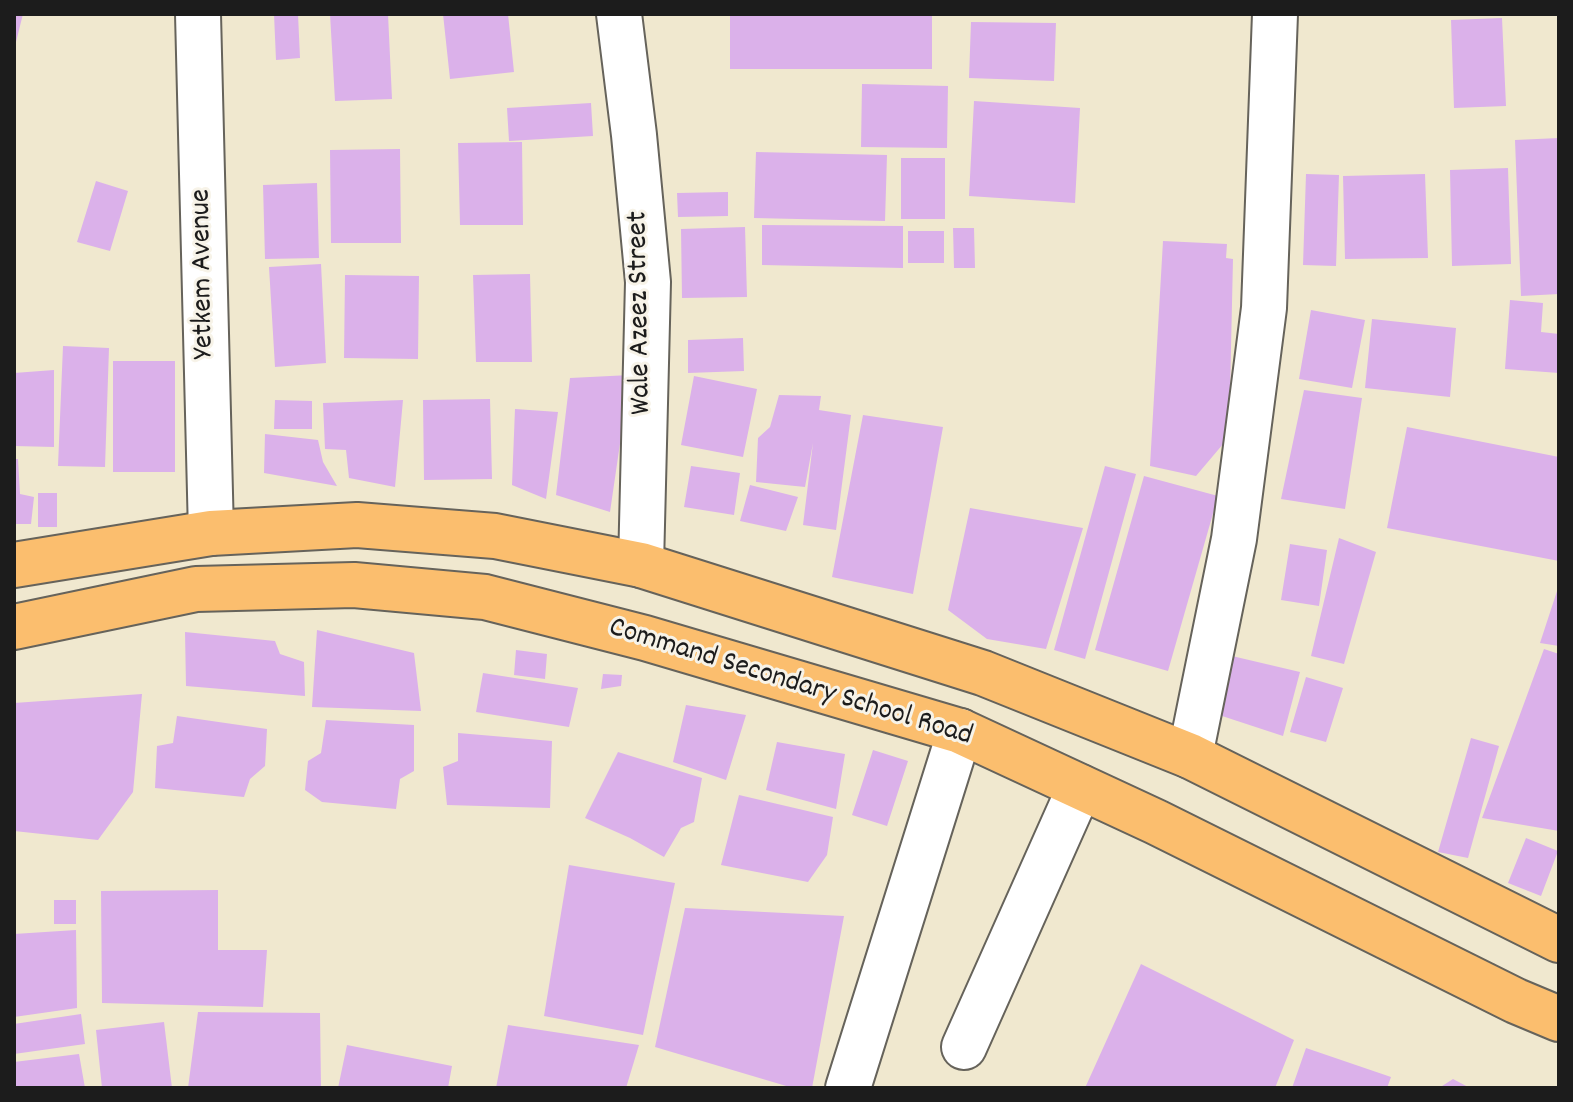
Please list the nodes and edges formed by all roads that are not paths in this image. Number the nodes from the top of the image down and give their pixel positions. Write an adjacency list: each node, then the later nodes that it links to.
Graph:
1 (198, 14): 4 (street, Yetkem Avenue)
2 (619, 14): 6 (street, Wale Azeez Street)
3 (1275, 14): 9 (street)
4 (211, 533): 5 (main road); 6 (main road)
5 (14, 565)
6 (641, 565): 9 (main road)
7 (14, 627): 8 (main road, Command Secondary School Road)
8 (960, 731): 10 (main road, Command Secondary School Road); 14 (street)
9 (1190, 756): 11 (main road)
10 (1080, 787): 12 (main road, Command Secondary School Road); 13 (street)
11 (1559, 940)
12 (1559, 1019)
13 (964, 1047)
14 (848, 1088)

